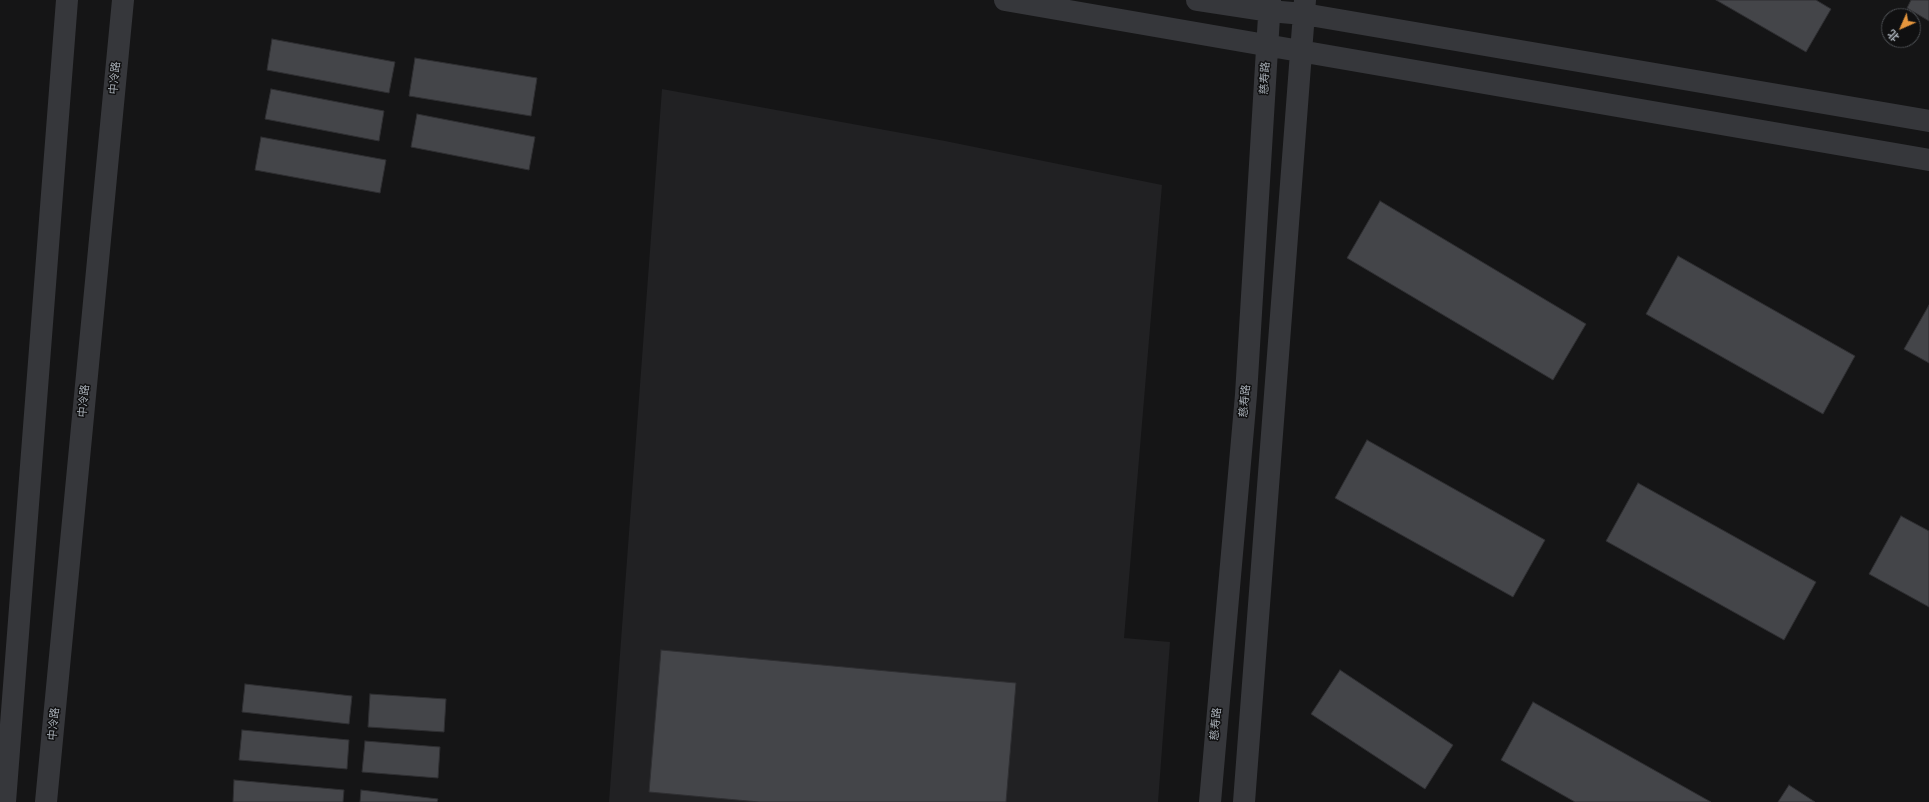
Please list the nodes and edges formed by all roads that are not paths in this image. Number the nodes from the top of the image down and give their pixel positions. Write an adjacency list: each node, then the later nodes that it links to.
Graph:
1 (67, 0): 11 (street)
2 (123, 0): 12 (street, 中冷路)
3 (1005, 0): 7 (street)
4 (1197, 0): 5 (street)
5 (1270, 6): 6 (street); 7 (street, 慈寿路)
6 (1305, 7): 8 (street); 9 (street)
7 (1267, 45): 8 (street); 13 (street, 慈寿路)
8 (1301, 51): 10 (street); 14 (street)
9 (1929, 121)
10 (1929, 160)
11 (5, 802)
12 (46, 802)
13 (1210, 802)
14 (1244, 802)

